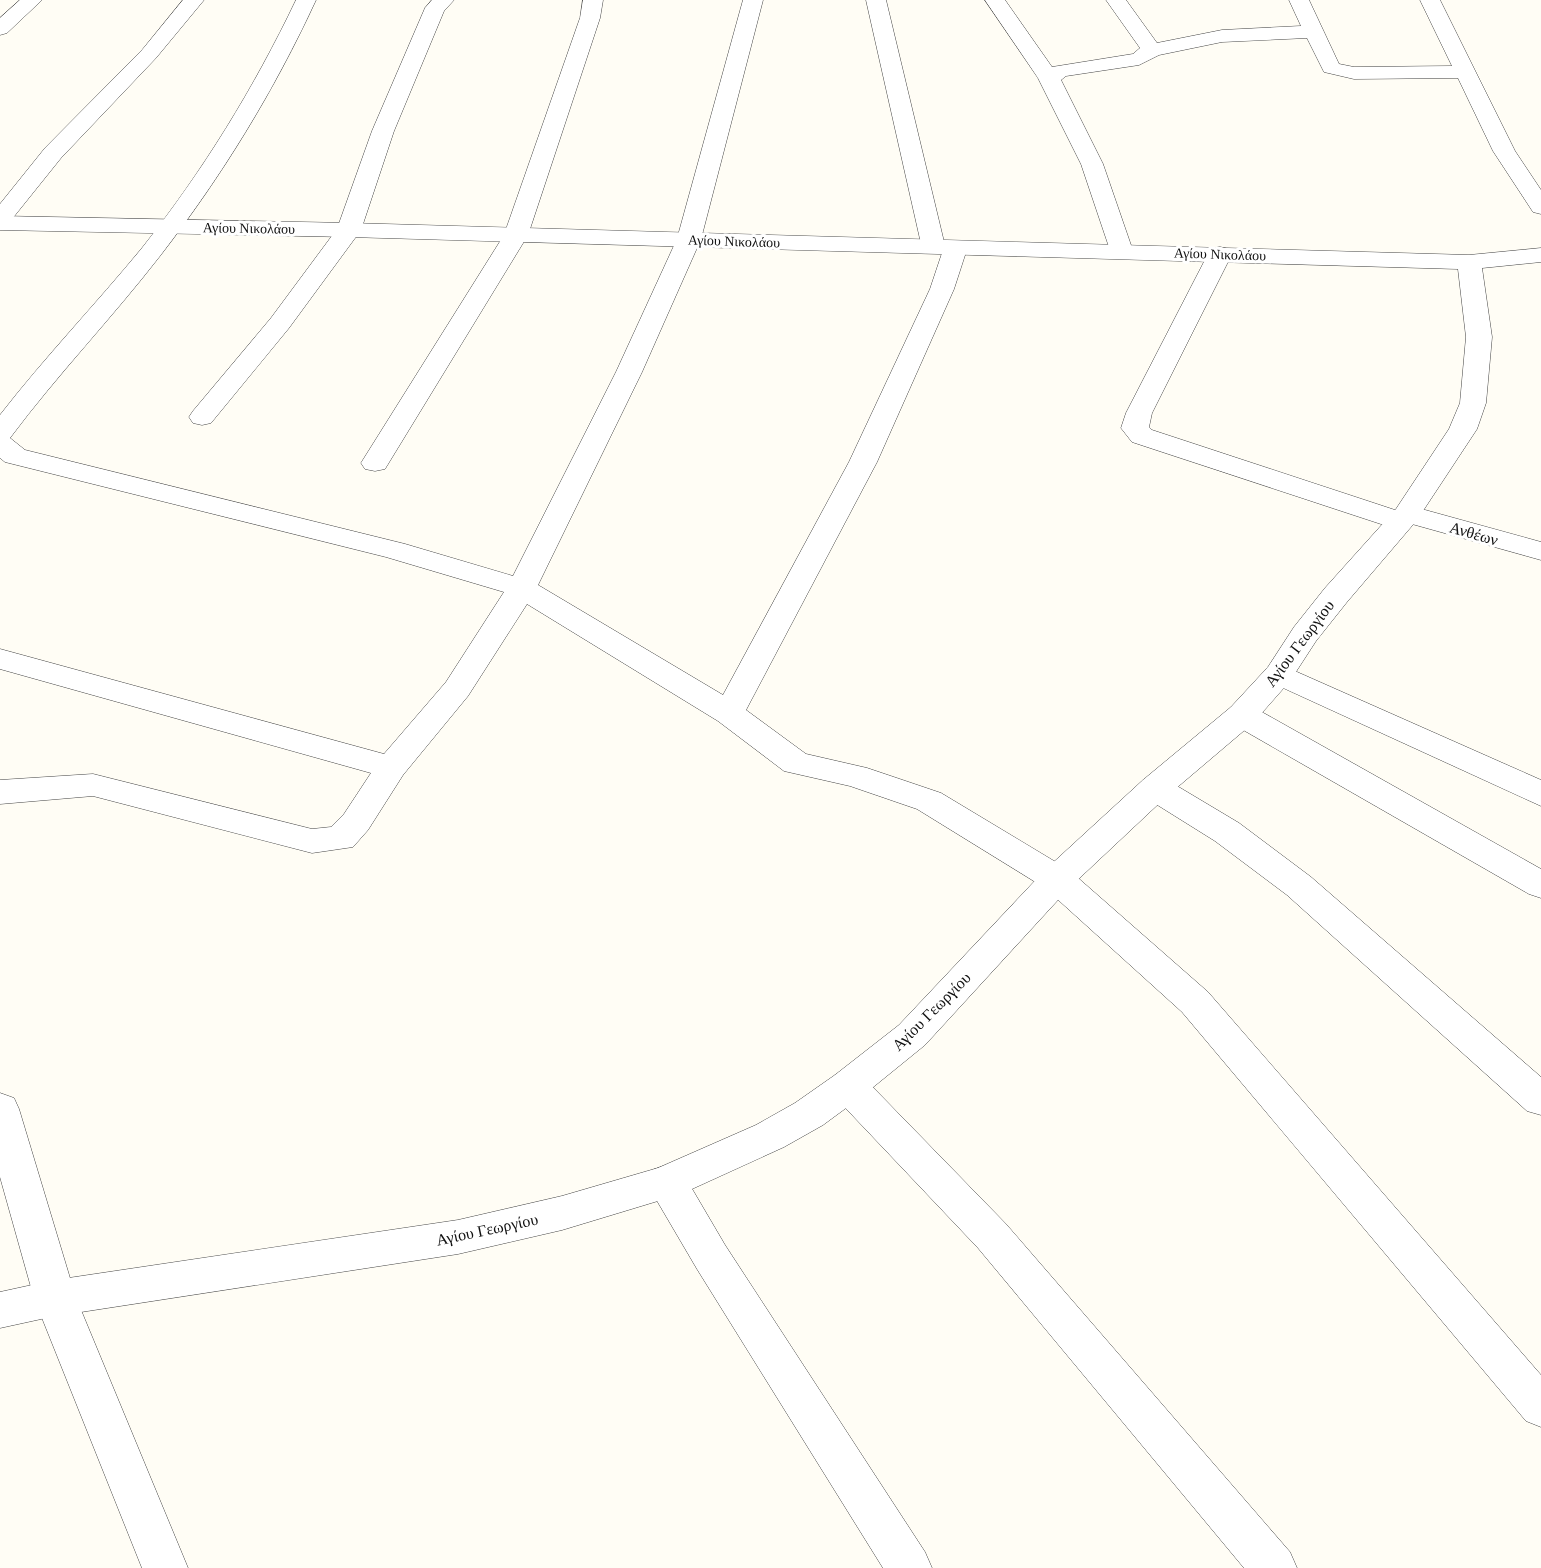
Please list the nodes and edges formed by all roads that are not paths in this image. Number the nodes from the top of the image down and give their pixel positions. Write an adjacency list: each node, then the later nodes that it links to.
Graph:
1 (32, 0): 13 (street)
2 (195, 0): 19 (street)
3 (306, 0): 20 (street)
4 (444, 0): 21 (street)
5 (593, 0): 22 (street)
6 (753, 0): 23 (street)
7 (876, 0): 24 (street)
8 (994, 0): 17 (street)
9 (1299, 0): 14 (street)
10 (1430, 0): 16 (street)
11 (1143, 4): 12 (street)
12 (1119, 5): 15 (street)
13 (0, 28)
14 (1313, 32): 15 (street); 16 (street)
15 (1152, 50): 17 (street)
16 (1465, 72): 18 (street)
17 (1048, 78): 25 (street)
18 (1541, 207)
19 (0, 221): 20 (street, Αγίου Νικολάου)
20 (171, 226): 21 (street, Αγίου Νικολάου); 30 (street)
21 (349, 230): 22 (street, Αγίου Νικολάου); 29 (street)
22 (516, 235): 23 (street, Αγίου Νικολάου); 32 (street)
23 (688, 239): 24 (street, Αγίου Νικολάου); 35 (street)
24 (945, 248): 25 (street, Αγίου Νικολάου); 38 (street)
25 (1121, 250): 26 (street, Αγίου Νικολάου)
26 (1220, 254): 28 (street, Αγίου Νικολάου); 33 (street, Ανθέων)
27 (1541, 255): 28 (street, Αγίου Νικολάου)
28 (1469, 262): 33 (street, Αγίου Γεωργίου)
29 (202, 417)
30 (0, 433)
31 (0, 444): 35 (street)
32 (375, 463)
33 (1404, 518): 34 (street, Ανθέων); 37 (street, Αγίου Γεωργίου)
34 (1541, 551)
35 (522, 588): 38 (street); 40 (street)
36 (0, 659): 40 (street)
37 (1279, 674): 39 (street, Αγίου Γεωργίου); 43 (street)
38 (729, 713): 44 (street)
39 (1242, 715): 41 (street, Αγίου Γεωργίου); 45 (street)
40 (391, 767): 42 (street)
41 (1155, 788): 44 (street, Αγίου Γεωργίου); 47 (street)
42 (0, 792)
43 (1541, 794)
44 (1057, 879): 46 (street, Αγίου Γεωργίου); 52 (street)
45 (1541, 885)
46 (849, 1086): 49 (street, Αγίου Γεωργίου); 55 (street)
47 (1541, 1100)
48 (0, 1109): 50 (street)
49 (667, 1182): 50 (street, Αγίου Γεωργίου); 54 (street)
50 (55, 1298): 51 (street, Αγίου Γεωργίου); 53 (street)
51 (0, 1310)
52 (1541, 1407)
53 (165, 1568)
54 (909, 1568)
55 (1274, 1568)

